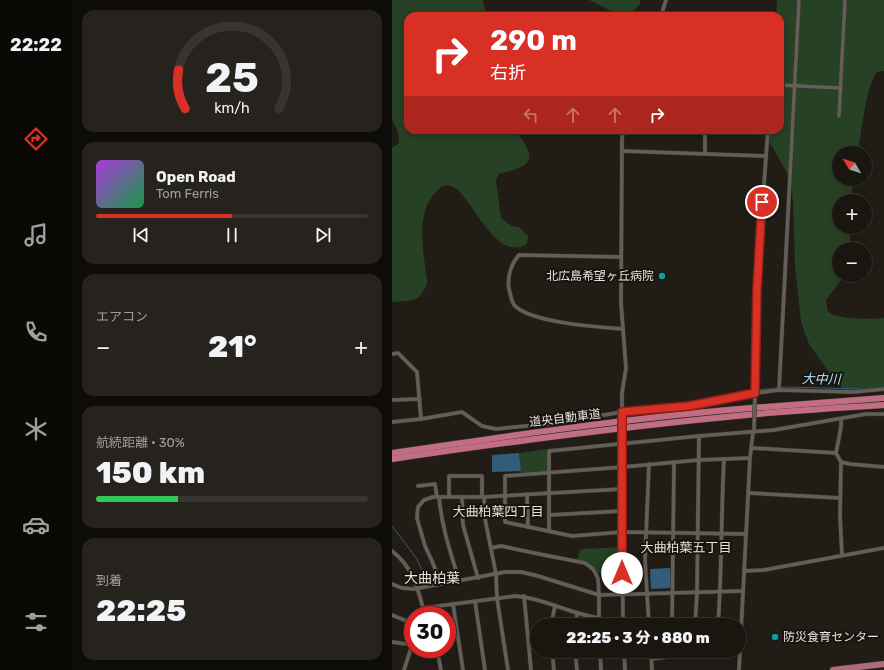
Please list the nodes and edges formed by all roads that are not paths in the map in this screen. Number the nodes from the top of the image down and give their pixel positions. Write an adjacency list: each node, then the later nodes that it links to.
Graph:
1 (666, 0): 4 (street)
2 (799, 0): 6 (street)
3 (845, 0): 7 (street)
4 (662, 12)
5 (784, 85): 6 (street)
6 (795, 86): 7 (street); 19 (street)
7 (841, 88): 8 (street)
8 (839, 116)
9 (623, 134): 12 (street)
10 (705, 134): 13 (street)
11 (768, 134): 14 (street)
12 (622, 151): 13 (street); 15 (street)
13 (705, 153): 14 (street)
14 (766, 156): 20 (street)
15 (621, 257): 16 (street); 16 (street)
16 (624, 329): 25 (street)
17 (392, 354): 22 (street)
18 (884, 389): 19 (street)
19 (779, 390): 20 (street)
20 (755, 394): 25 (street); 30 (street, bridge)
21 (884, 398): 34 (highway, 道央自動車道)
22 (420, 399): 23 (street); 27 (street)
23 (392, 400)
24 (884, 405): 37 (highway, 道央自動車道)
25 (622, 413): 27 (street); 32 (street, bridge)
26 (884, 414): 28 (street)
27 (421, 419): 29 (street)
28 (841, 419): 30 (street); 35 (street)
29 (392, 422)
30 (754, 431): 31 (street); 33 (street)
31 (700, 436): 32 (street); 39 (street)
32 (622, 442): 43 (street); 45 (street)
33 (752, 448): 35 (street); 36 (street)
34 (392, 453)
35 (836, 453): 41 (street)
36 (750, 458): 38 (street); 49 (street)
37 (392, 459)
38 (724, 459): 39 (street); 65 (street)
39 (699, 460): 40 (street); 64 (street)
40 (674, 462): 42 (street); 63 (street)
41 (841, 462): 44 (street); 56 (street)
42 (649, 464): 43 (street); 62 (street)
43 (623, 467): 45 (street); 47 (street)
44 (884, 467)
45 (548, 473): 48 (street); 51 (street)
46 (418, 486): 52 (street)
47 (622, 489): 48 (street); 57 (street)
48 (549, 493): 50 (street); 58 (street)
49 (749, 493): 56 (street); 66 (street)
50 (527, 494): 51 (street); 59 (street)
51 (505, 496): 55 (street); 59 (street)
52 (438, 497): 53 (street); 74 (street); 76 (street)
53 (449, 497): 54 (street); 55 (street)
54 (462, 497): 55 (street); 73 (street)
55 (483, 497): 67 (street)
56 (840, 498): 70 (street)
57 (622, 511): 58 (street); 61 (street)
58 (549, 515): 60 (street)
59 (528, 527): 60 (street)
60 (549, 531): 61 (street)
61 (622, 532): 62 (street); 84 (street)
62 (646, 533): 63 (street); 82 (street)
63 (674, 533): 64 (street); 80 (street)
64 (697, 533): 65 (street); 81 (street)
65 (721, 534): 66 (street); 78 (street)
66 (746, 534): 71 (street)
67 (491, 548): 72 (street); 83 (street)
68 (884, 548): 70 (street)
69 (392, 551): 77 (street)
70 (842, 556): 71 (street)
71 (744, 571): 79 (street)
72 (496, 574): 73 (street); 83 (street); 86 (street)
73 (478, 578): 74 (street)
74 (459, 580): 76 (street)
75 (392, 584): 77 (street)
76 (441, 584): 77 (street)
77 (418, 588): 89 (street)
78 (720, 591): 79 (street); 81 (street); 101 (street)
79 (743, 591): 102 (street)
80 (673, 593): 81 (street); 82 (street); 99 (street)
81 (697, 593): 100 (street)
82 (646, 594): 84 (street); 98 (street)
83 (599, 595): 84 (street); 96 (street)
84 (622, 595): 97 (street)
85 (524, 596): 86 (street); 91 (street); 121 (street)
86 (497, 598): 87 (street); 120 (street)
87 (475, 601): 88 (street); 119 (street)
88 (453, 604): 90 (street); 118 (street)
89 (422, 606)
90 (438, 606)
91 (555, 606): 92 (street); 94 (street)
92 (577, 613): 95 (street); 96 (street)
93 (392, 615): 103 (street)
94 (552, 618)
95 (577, 618)
96 (599, 618)
97 (623, 618)
98 (648, 618)
99 (672, 618)
100 (695, 618)
101 (718, 618)
102 (741, 618)
103 (404, 620)
104 (392, 642): 105 (street)
105 (404, 644)
106 (408, 658): 116 (street)
107 (439, 658): 117 (street)
108 (553, 658): 122 (street)
109 (575, 658): 123 (street)
110 (600, 658): 124 (street)
111 (624, 658): 125 (street)
112 (661, 658): 114 (street)
113 (739, 658): 127 (street)
114 (651, 659): 126 (street)
115 (884, 664): 128 (highway)
116 (404, 670)
117 (441, 670)
118 (463, 670)
119 (485, 670)
120 (508, 670)
121 (531, 670)
122 (554, 670)
123 (576, 670)
124 (601, 670)
125 (625, 670)
126 (652, 670)
127 (739, 670)
128 (833, 670)

